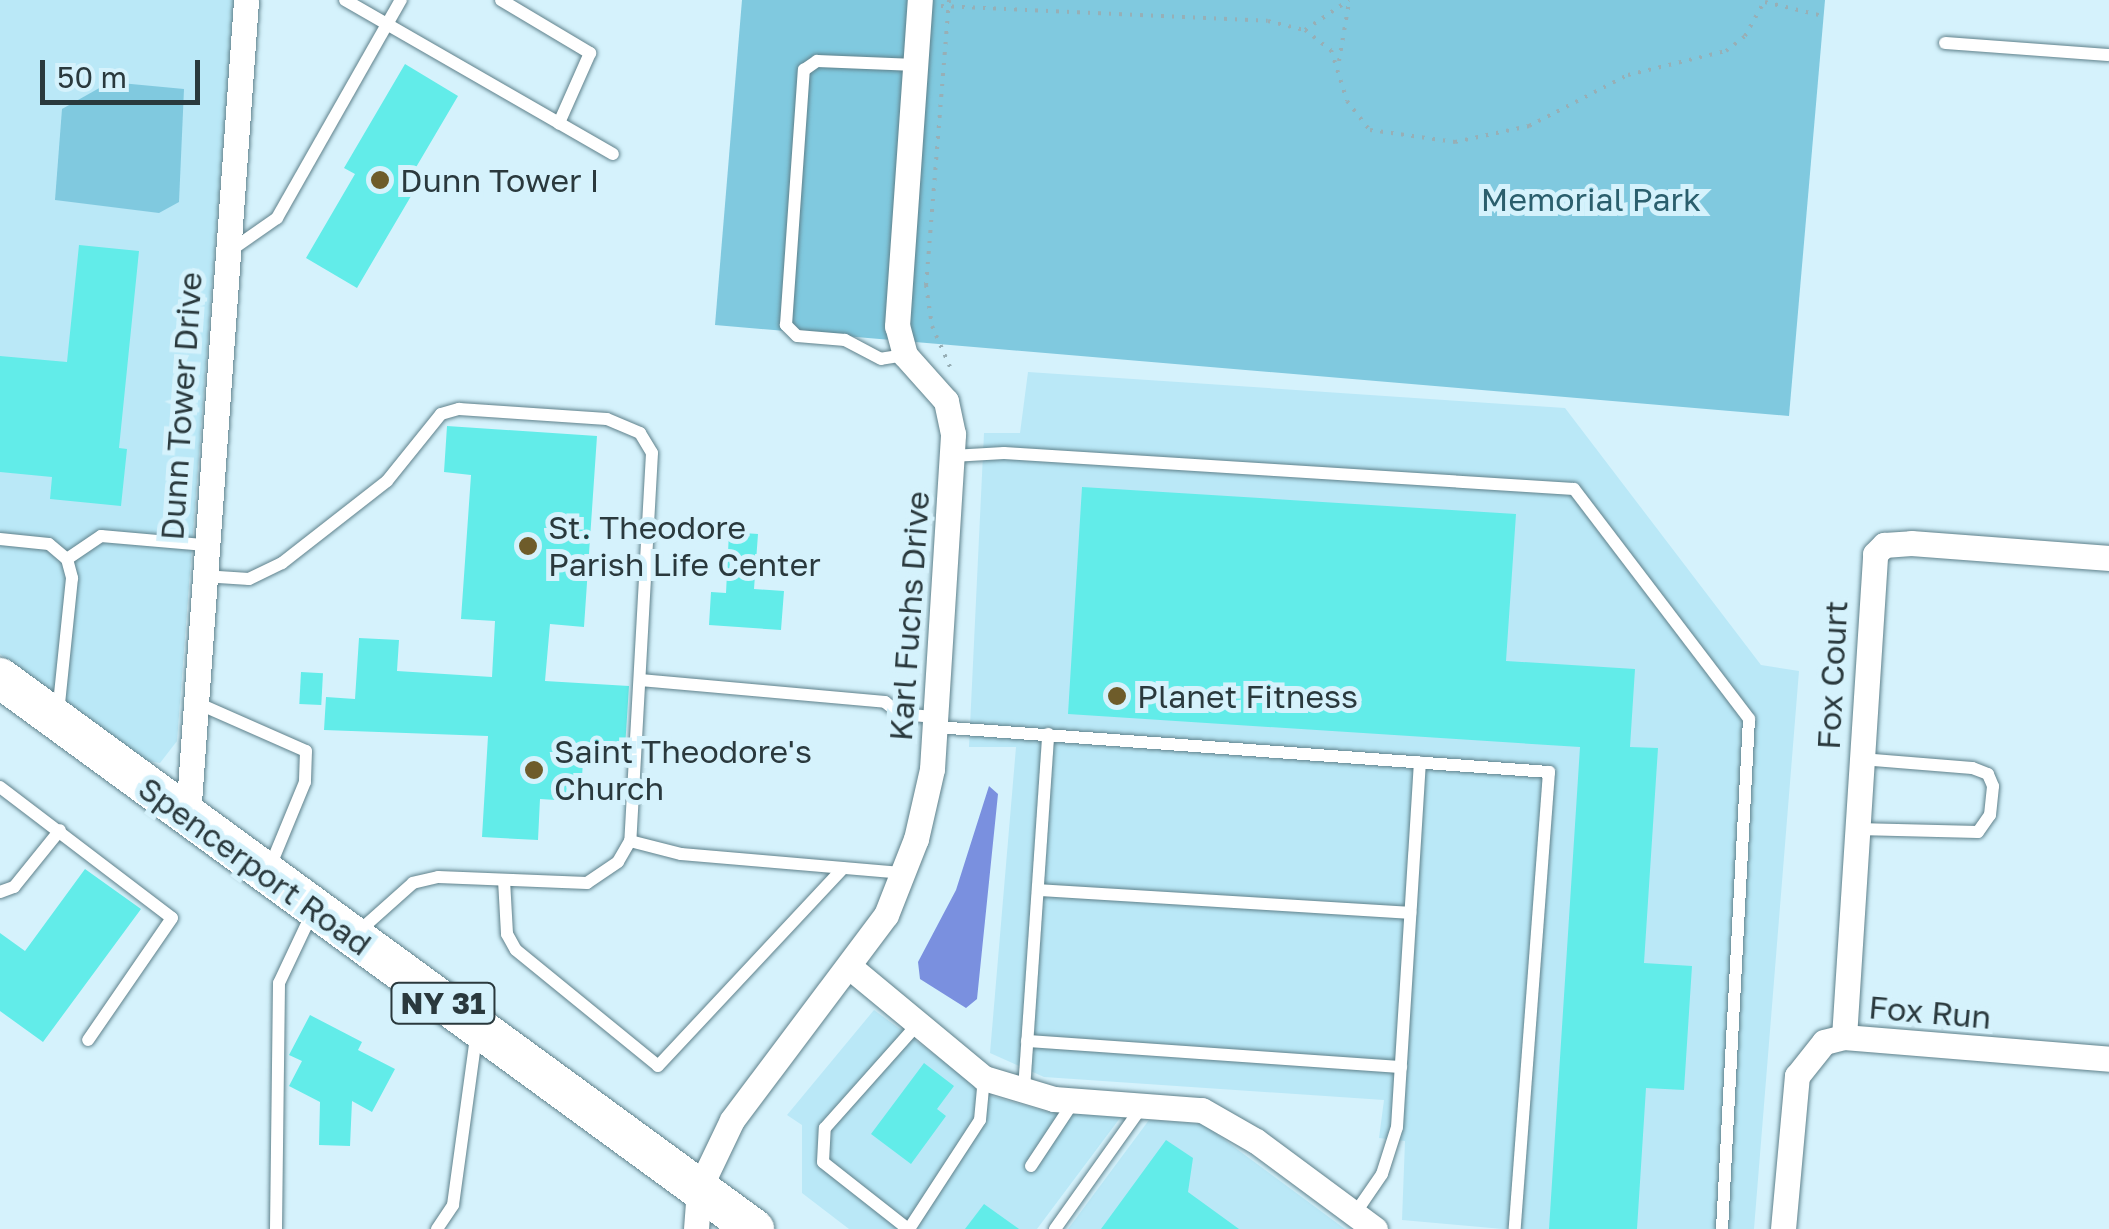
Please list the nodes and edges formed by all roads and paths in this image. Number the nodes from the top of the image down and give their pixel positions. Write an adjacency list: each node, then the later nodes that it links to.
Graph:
1 (246, 0): 18 (street, Dunn Tower Drive)
2 (345, 0): 10 (lane)
3 (401, 0): 10 (lane)
4 (501, 0): 16 (lane)
5 (1349, 1): 11 (path); 14 (path)
6 (1765, 1): 9 (path); 14 (path)
7 (920, 2): 8 (path); 15 (street)
8 (949, 3): 11 (path); 20 (path)
9 (1824, 16)
10 (387, 24): 16 (lane); 18 (lane)
11 (1305, 30): 14 (path)
12 (1944, 43): 13 (lane)
13 (2109, 55)
14 (1338, 63)
15 (916, 66): 19 (street); 19 (lane)
16 (559, 123): 17 (lane)
17 (613, 154)
18 (225, 254): 23 (street, Dunn Tower Drive)
19 (905, 355): 20 (street, Karl Fuchs Drive)
20 (936, 385): 21 (street, Karl Fuchs Drive)
21 (952, 456): 31 (street, Karl Fuchs Drive); 71 (lane)
22 (0, 539): 25 (lane)
23 (203, 545): 25 (lane); 26 (street, Dunn Tower Drive)
24 (2109, 558): 33 (street, Fox Court)
25 (67, 559): 30 (lane)
26 (201, 576): 28 (lane); 29 (street, Dunn Tower Drive)
27 (0, 678): 30 (main road, Spencerport Road / NY 31)
28 (640, 680): 31 (lane); 39 (lane)
29 (197, 703): 36 (street, Dunn Tower Drive); 42 (lane)
30 (57, 720): 36 (main road, Spencerport Road / NY 31)
31 (936, 722): 32 (lane); 41 (street, Karl Fuchs Drive)
32 (1048, 734): 34 (lane); 44 (lane)
33 (1861, 759): 37 (street, Fox Court); 37 (lane)
34 (1420, 763): 47 (lane); 70 (lane)
35 (0, 787): 38 (lane)
36 (188, 816): 42 (main road, Spencerport Road / NY 31)
37 (1857, 829): 52 (street, Fox Court)
38 (60, 830): 45 (lane); 53 (lane)
39 (630, 840): 40 (lane); 43 (lane)
40 (842, 868): 41 (lane); 43 (lane)
41 (904, 872): 49 (street, Karl Fuchs Drive)
42 (267, 874): 46 (main road, Spencerport Road / NY 31)
43 (504, 880): 48 (lane)
44 (1038, 890): 47 (lane); 54 (lane)
45 (0, 892)
46 (314, 909): 48 (main road, Spencerport Road / NY 31); 64 (lane)
47 (1410, 913): 56 (lane)
48 (353, 938): 51 (main road, Spencerport Road / NY 31)
49 (850, 968): 50 (street); 62 (street, Karl Fuchs Drive)
50 (916, 1026): 57 (street); 68 (lane)
51 (477, 1028): 62 (main road, Spencerport Road / NY 31); 65 (lane)
52 (1844, 1037): 55 (street, Fox Run); 72 (street, Fox Run)
53 (88, 1040)
54 (1028, 1041): 56 (lane); 58 (lane)
55 (2109, 1059)
56 (1401, 1067): 63 (lane)
57 (984, 1078): 58 (street); 68 (lane)
58 (1024, 1090): 59 (street)
59 (1074, 1102): 60 (street); 61 (lane)
60 (1141, 1108): 63 (street); 69 (lane)
61 (1031, 1166)
62 (699, 1189): 66 (street); 67 (main road, Spencerport Road / NY 31)
63 (1366, 1220)
64 (276, 1229)
65 (437, 1229)
66 (696, 1229)
67 (754, 1229)
68 (908, 1229)
69 (1055, 1229)
70 (1515, 1229)
71 (1722, 1229)
72 (1782, 1229)

